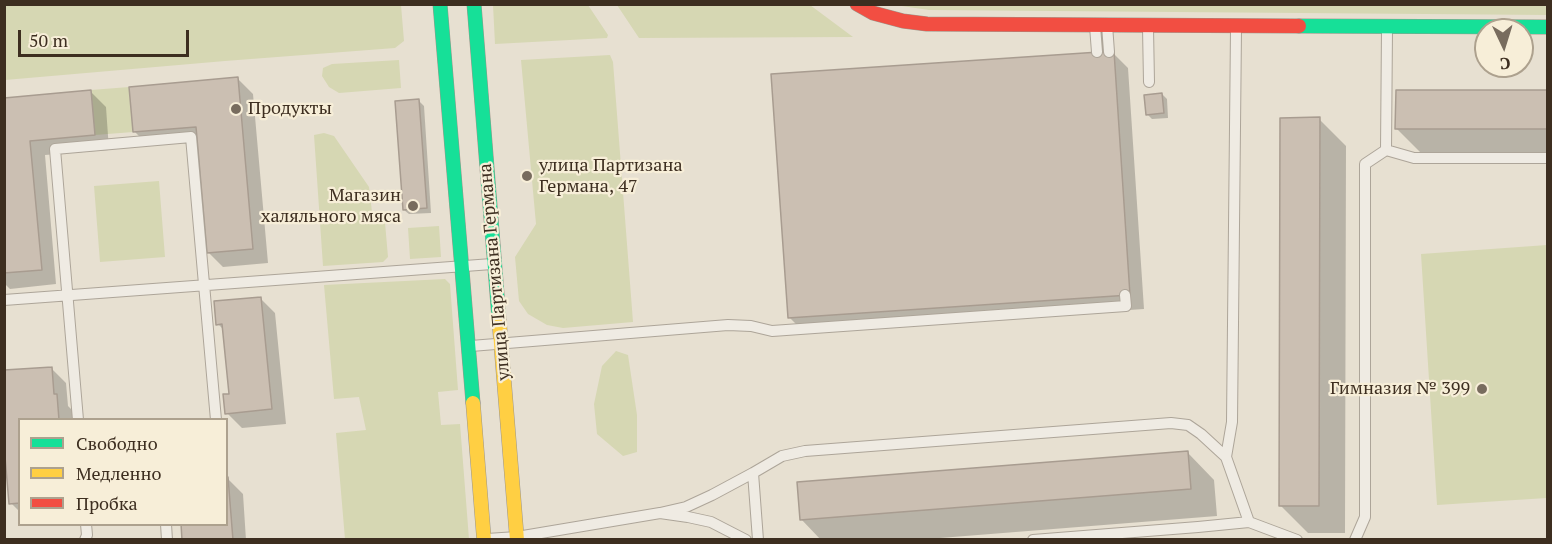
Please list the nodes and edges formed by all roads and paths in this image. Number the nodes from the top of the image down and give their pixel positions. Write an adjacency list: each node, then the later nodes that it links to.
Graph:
1 (440, 4): 15 (main road, улица Партизана Германа)
2 (474, 4): 14 (main road, улица Партизана Германа)
3 (857, 4): 4 (main road)
4 (1101, 25): 5 (main road); 9 (lane); 10 (lane)
5 (1148, 25): 6 (main road); 11 (lane)
6 (1236, 26): 7 (main road); 24 (lane)
7 (1387, 26): 8 (main road); 12 (lane)
8 (1548, 27)
9 (1097, 52)
10 (1109, 52)
11 (1149, 82)
12 (1386, 150): 13 (lane); 34 (lane)
13 (1548, 158)
14 (495, 264): 15 (lane); 20 (main road, улица Партизана Германа)
15 (462, 267): 16 (lane); 21 (main road, улица Партизана Германа)
16 (204, 286): 18 (lane); 18 (lane); 23 (lane)
17 (1125, 295): 20 (lane)
18 (68, 296): 19 (lane); 22 (lane)
19 (4, 300)
20 (501, 343): 21 (lane); 28 (main road, улица Партизана Германа)
21 (468, 346): 29 (main road, улица Партизана Германа)
22 (78, 418)
23 (216, 418)
24 (1226, 457): 25 (lane); 27 (lane)
25 (753, 473): 26 (lane); 31 (lane)
26 (660, 513): 28 (lane); 30 (lane)
27 (1249, 522): 32 (lane); 33 (lane)
28 (517, 538): 29 (lane)
29 (484, 539)
30 (746, 540)
31 (758, 540)
32 (1033, 540)
33 (1297, 540)
34 (1355, 540)

